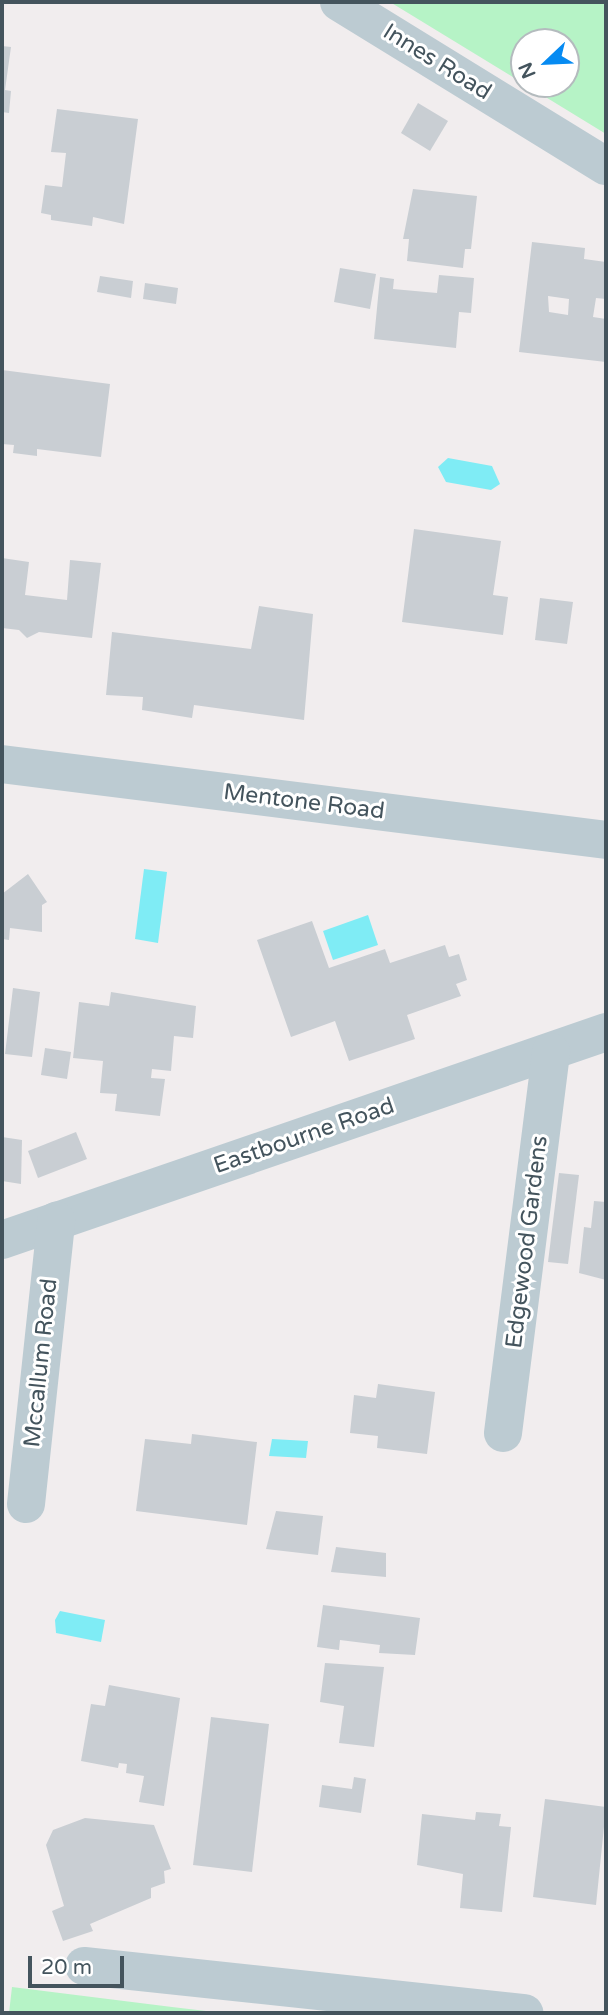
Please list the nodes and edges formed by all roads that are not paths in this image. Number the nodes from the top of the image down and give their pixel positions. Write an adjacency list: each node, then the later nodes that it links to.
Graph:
1 (339, 2): 2 (street, Innes Road)
2 (606, 166)
3 (2, 764): 4 (street, Mentone Road)
4 (606, 839)
5 (606, 1032): 6 (street, Eastbourne Road)
6 (551, 1052): 7 (street, Eastbourne Road); 9 (street, Edgewood Gardens)
7 (56, 1221): 8 (street, Eastbourne Road); 10 (street, Mccallum Road)
8 (2, 1240)
9 (503, 1433)
10 (26, 1504)
11 (84, 1966): 12 (street)
12 (525, 2013)

